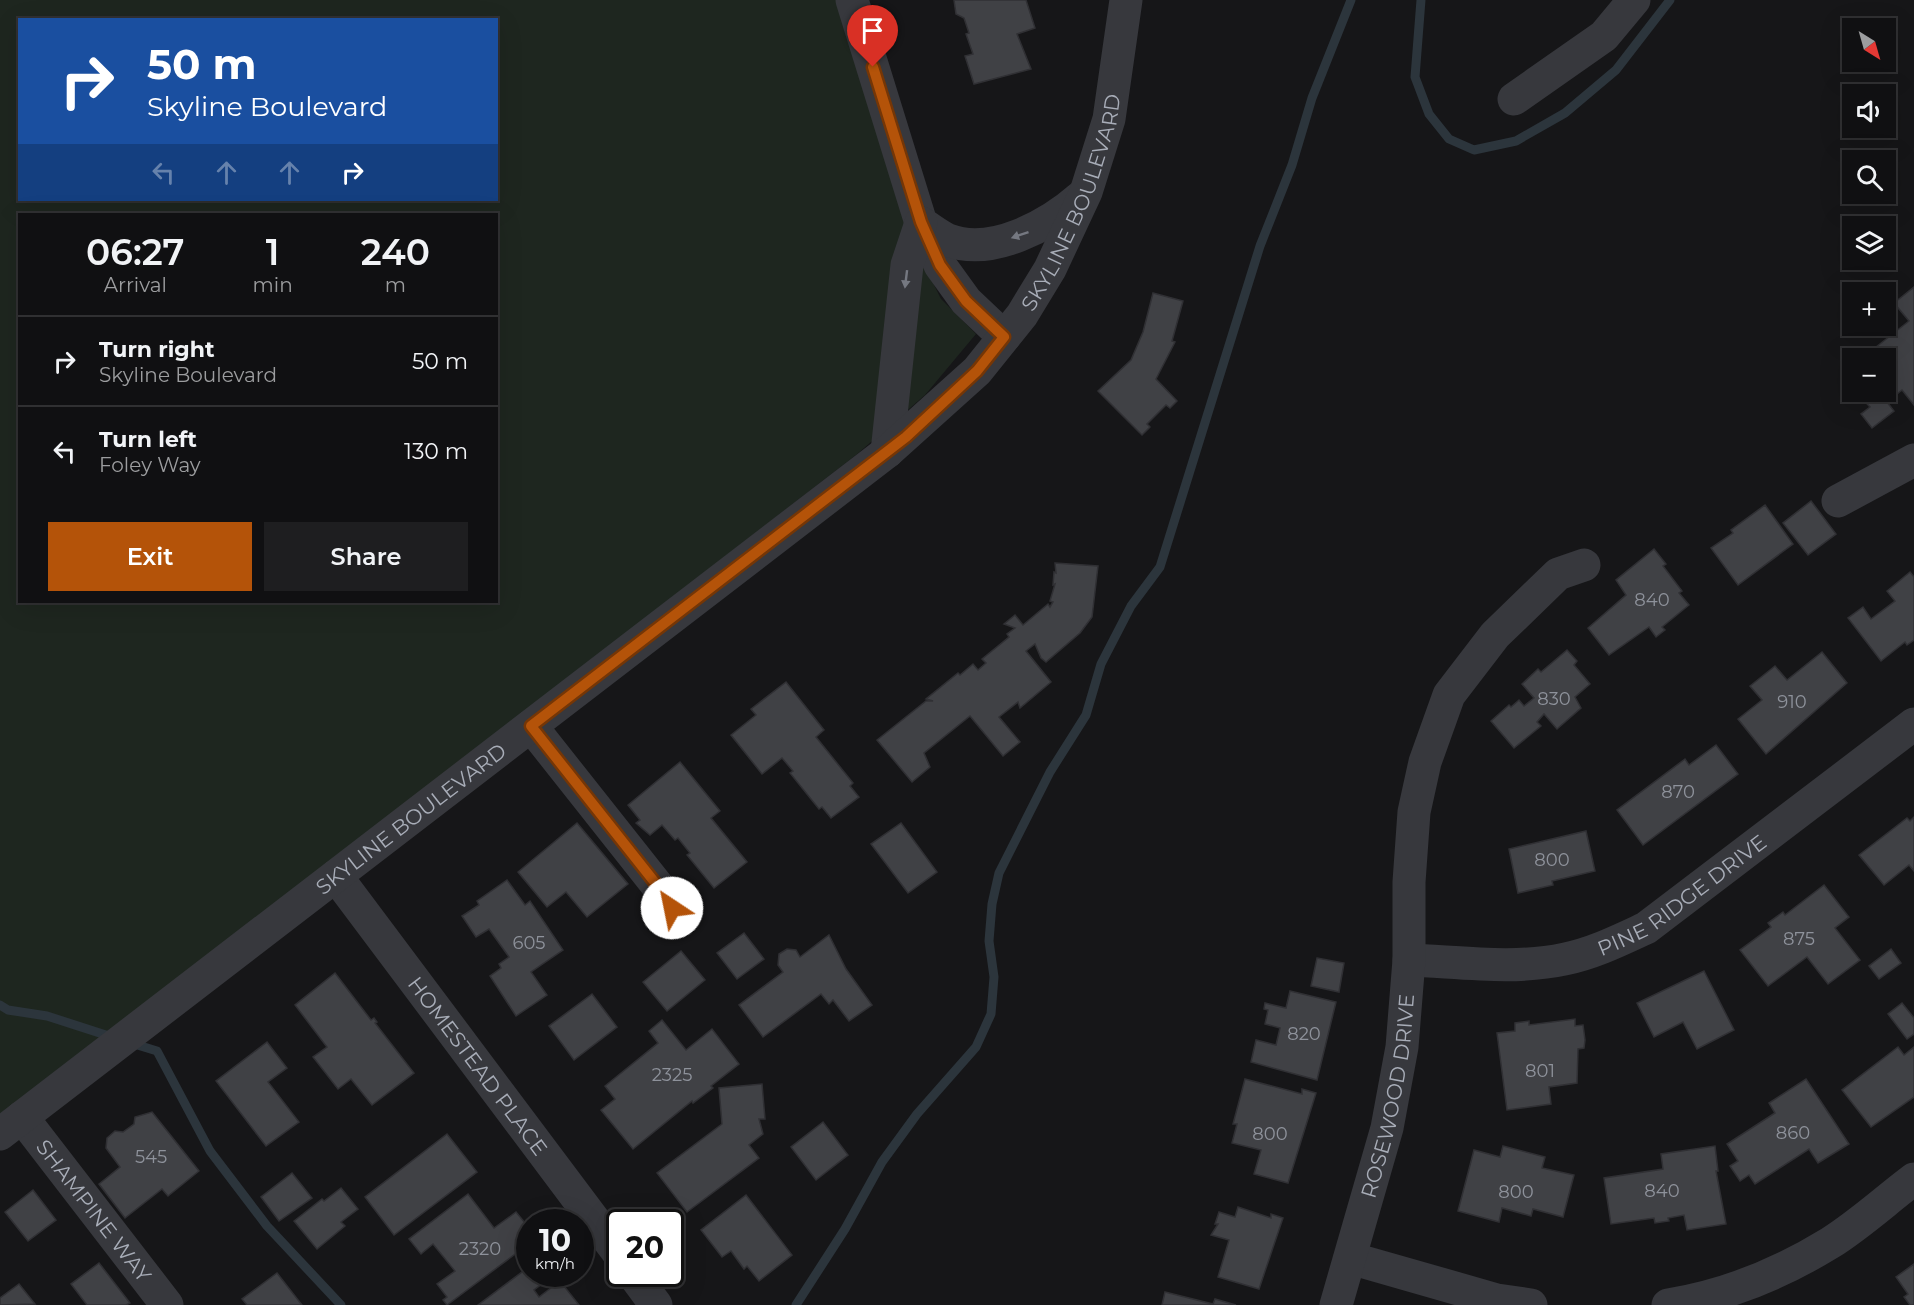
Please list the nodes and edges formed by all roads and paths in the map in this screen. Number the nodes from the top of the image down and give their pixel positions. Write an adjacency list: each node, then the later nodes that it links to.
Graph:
1 (852, 0): 6 (street)
2 (1126, 0): 5 (street, SKYLINE BOULEVARD)
3 (1634, 0): 4 (street)
4 (1514, 99)
5 (1086, 192): 6 (street, one-way to 6); 7 (street, SKYLINE BOULEVARD)
6 (921, 222): 7 (street); 8 (street, one-way to 8)
7 (1004, 337): 8 (street, SKYLINE BOULEVARD)
8 (887, 452): 13 (street, SKYLINE BOULEVARD)
9 (1914, 460): 10 (street)
10 (1838, 501)
11 (1584, 566): 16 (street, ROSEWOOD DRIVE)
12 (1914, 724): 16 (street, PINE RIDGE DRIVE)
13 (531, 726): 14 (street, SKYLINE BOULEVARD); 15 (street)
14 (336, 876): 17 (street, SKYLINE BOULEVARD); 19 (street, HOMESTEAD PLACE)
15 (672, 908)
16 (1409, 960): 20 (street, ROSEWOOD DRIVE)
17 (11, 1125): 22 (street, SHAMPINE WAY)
18 (1914, 1179): 26 (street)
19 (606, 1236)
20 (1350, 1258): 24 (street, ROSEWOOD DRIVE); 25 (street)
21 (643, 1287): 23 (street)
22 (167, 1305)
23 (657, 1305)
24 (1336, 1305)
25 (1531, 1305)
26 (1668, 1305)

